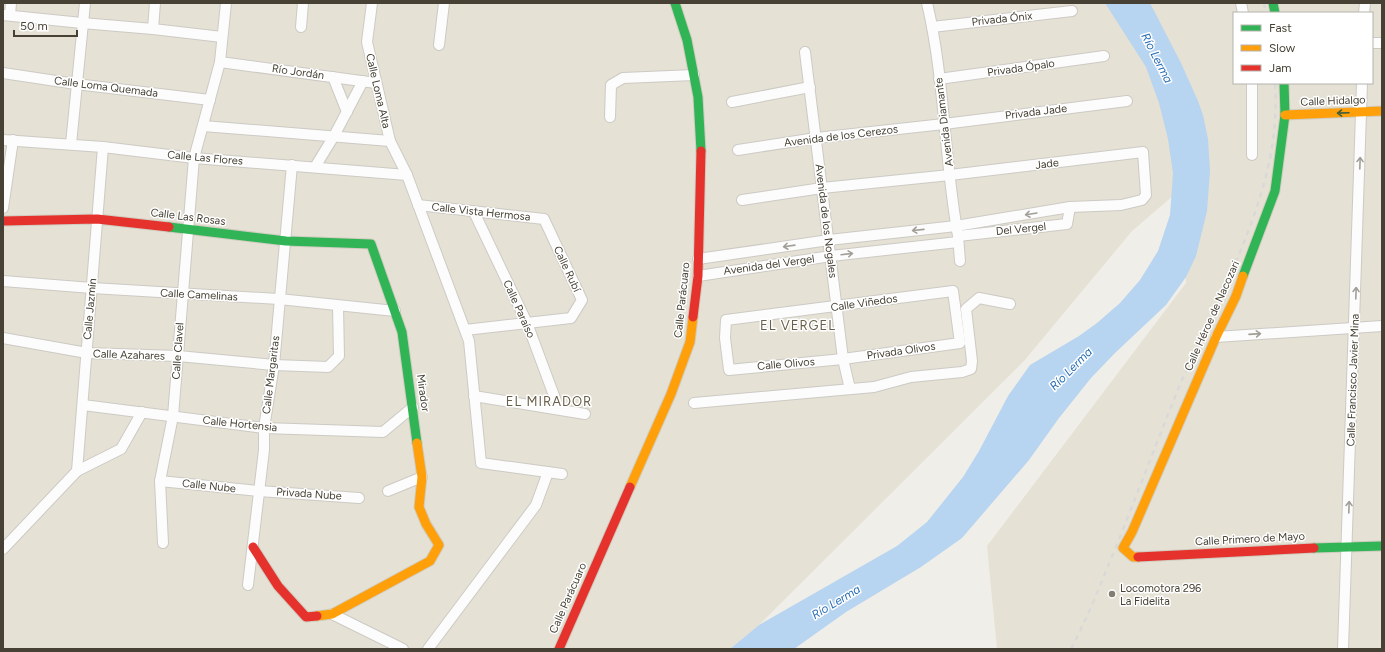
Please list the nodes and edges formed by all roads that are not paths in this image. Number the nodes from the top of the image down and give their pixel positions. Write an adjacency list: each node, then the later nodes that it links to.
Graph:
1 (11, 3): 11 (street)
2 (84, 3): 12 (street)
3 (155, 3): 15 (street)
4 (226, 3): 16 (street, Calle Clavel)
5 (303, 3): 13 (street)
6 (372, 3): 26 (street, Calle Loma Alta)
7 (444, 3): 17 (street)
8 (675, 3): 22 (main road, Calle Parácuaro)
9 (927, 3): 14 (street, Avenida Diamante)
10 (1072, 11): 14 (street, Privada Ónix)
11 (6, 15): 12 (street)
12 (82, 23): 15 (street); 27 (street)
13 (302, 27)
14 (932, 27): 24 (street, Avenida Diamante)
15 (153, 29): 16 (street)
16 (222, 37): 20 (street, Calle Clavel)
17 (439, 45)
18 (805, 52): 31 (street, Avenida de los Nogales)
19 (1104, 56): 24 (street, Privada Ópalo)
20 (220, 62): 23 (street, Río Jordán); 32 (street, Calle Clavel)
21 (3, 73): 27 (street, Calle Loma Quemada)
22 (694, 75): 39 (street); 72 (main road, Calle Parácuaro)
23 (333, 77): 25 (street, Río Jordán); 36 (street)
24 (939, 79): 40 (street, Avenida Diamante)
25 (363, 81): 26 (street, Río Jordán); 36 (street)
26 (376, 83): 46 (street, Calle Loma Alta)
27 (76, 84): 32 (street, Calle Loma Quemada); 47 (street)
28 (1252, 84): 51 (street)
29 (1284, 84): 38 (main road, Calle Héroe de Nacozari)
30 (1362, 84): 37 (street, Calle Francisco Javier Mina)
31 (810, 87): 34 (street); 43 (street, Avenida de los Nogales)
32 (210, 100): 41 (street, Calle Clavel)
33 (1127, 101): 40 (street, Privada Jade)
34 (732, 102)
35 (1382, 111): 37 (main road, Calle Hidalgo)
36 (347, 112): 42 (street)
37 (1362, 112): 38 (main road, Calle Hidalgo, one-way to 38); 85 (street, Calle Francisco Javier Mina, one-way to 37)
38 (1285, 115): 87 (main road, Calle Héroe de Nacozari)
39 (610, 117)
40 (944, 124): 43 (street, Avenida de los Cerezos); 56 (street, Avenida Diamante)
41 (203, 126): 42 (street); 52 (street, Calle Clavel)
42 (334, 136): 46 (street); 54 (street)
43 (816, 138): 49 (street, Avenida de los Cerezos); 57 (street, Avenida de los Nogales)
44 (3, 140): 45 (street, Calle Las Flores)
45 (14, 140): 47 (street, Calle Las Flores); 61 (street)
46 (390, 141): 55 (street, Calle Loma Alta)
47 (71, 144): 48 (street, Calle Las Flores)
48 (102, 147): 52 (street, Calle Las Flores); 63 (street, Calle Jazmín)
49 (738, 150)
50 (1143, 152): 56 (street, Jade); 60 (street, Del Vergel)
51 (1252, 155)
52 (194, 158): 53 (street, Calle Las Flores); 66 (street, Calle Clavel)
53 (292, 165): 54 (street, Calle Las Flores); 69 (street, Calle Margaritas)
54 (315, 167): 55 (street, Calle Las Flores)
55 (408, 175): 59 (street)
56 (950, 175): 57 (street, Jade); 67 (street, Avenida Diamante)
57 (822, 188): 58 (street, Jade); 68 (street, Avenida de los Nogales)
58 (742, 200)
59 (418, 205): 62 (street, Calle Vista Hermosa); 86 (street)
60 (1070, 207): 67 (street, Del Vergel, one-way to 67); 67 (street, Del Vergel)
61 (3, 208)
62 (474, 212): 64 (street, Calle Vista Hermosa); 83 (street, Calle Paraíso)
63 (97, 219): 65 (main road, Calle Las Rosas); 66 (main road, Calle Las Rosas); 76 (street, Calle Jazmín)
64 (544, 219): 83 (street, Calle Rubí)
65 (3, 221)
66 (189, 229): 69 (main road, Calle Las Rosas); 77 (street, Calle Clavel)
67 (958, 234): 68 (street, Avenida del Vergel, one-way to 68); 71 (street, Avenida del Vergel, one-way to 67); 73 (street, Avenida Diamante)
68 (829, 240): 71 (street, Avenida de los Nogales); 72 (street, Avenida del Vergel, one-way to 72)
69 (286, 241): 70 (main road, Calle Las Rosas); 78 (street, Calle Margaritas)
70 (371, 244): 82 (main road, Mirador)
71 (831, 256): 74 (street, Avenida del Vergel); 81 (street, Avenida de los Nogales)
72 (698, 259): 74 (main road, Calle Parácuaro)
73 (960, 261)
74 (698, 276): 123 (main road, Calle Parácuaro)
75 (3, 281): 76 (street, Calle Camelinas)
76 (92, 288): 77 (street, Calle Camelinas); 90 (street, Calle Jazmín)
77 (183, 294): 78 (street, Calle Camelinas); 91 (street, Calle Clavel)
78 (279, 299): 80 (street, Calle Camelinas); 93 (street, Calle Margaritas)
79 (1010, 304): 95 (street)
80 (338, 306): 82 (street, Calle Camelinas); 93 (street, Calle Azahares)
81 (837, 307): 89 (street, Calle Viñedos); 92 (street, Avenida de los Nogales); 94 (street, Calle Viñedos)
82 (395, 311): 99 (main road, Mirador)
83 (527, 323): 86 (street); 100 (street, Calle Paraíso)
84 (1382, 326): 85 (street)
85 (1355, 327): 87 (street, one-way to 85); 114 (street, Calle Francisco Javier Mina, one-way to 85)
86 (465, 330): 96 (street)
87 (1216, 337): 117 (main road, Calle Héroe de Nacozari)
88 (3, 338): 90 (street, Calle Azahares)
89 (960, 343): 92 (street, Privada Olivos)
90 (87, 353): 91 (street, Calle Azahares); 98 (street, Calle Jazmín)
91 (178, 356): 93 (street, Calle Azahares); 103 (street, Calle Clavel)
92 (843, 359): 94 (street, Calle Olivos); 95 (street, Avenida de los Nogales)
93 (274, 365): 104 (street, Calle Margaritas)
94 (729, 370)
95 (850, 389): 97 (street)
96 (474, 396): 100 (street); 106 (street)
97 (694, 403)
98 (83, 405): 101 (street, Calle Hortensia); 105 (street, Calle Jazmín)
99 (413, 406): 104 (street, Calle Hortensia); 108 (main road, Mirador)
100 (559, 409): 102 (street)
101 (142, 412): 103 (street, Calle Hortensia); 105 (street)
102 (585, 414)
103 (174, 416): 104 (street, Calle Hortensia); 109 (street, Calle Clavel)
104 (264, 428): 110 (street, Calle Margaritas)
105 (77, 471): 118 (street)
106 (548, 472): 107 (street); 122 (street)
107 (562, 474)
108 (422, 477): 111 (street); 120 (main road, Mirador)
109 (160, 481): 110 (street, Calle Nube); 113 (street, Calle Clavel)
110 (259, 491): 112 (street, Privada Nube); 116 (street, Calle Margaritas)
111 (388, 491)
112 (359, 498)
113 (163, 543)
114 (1347, 546): 115 (main road, Calle Primero de Mayo); 117 (main road, Calle Primero de Mayo); 124 (street, Calle Francisco Javier Mina)
115 (1382, 546)
116 (252, 547): 119 (street, Calle Margaritas); 120 (main road)
117 (1123, 548)
118 (3, 549)
119 (248, 585)
120 (332, 614): 121 (street)
121 (403, 649)
122 (428, 649)
123 (559, 649)
124 (1343, 649)

